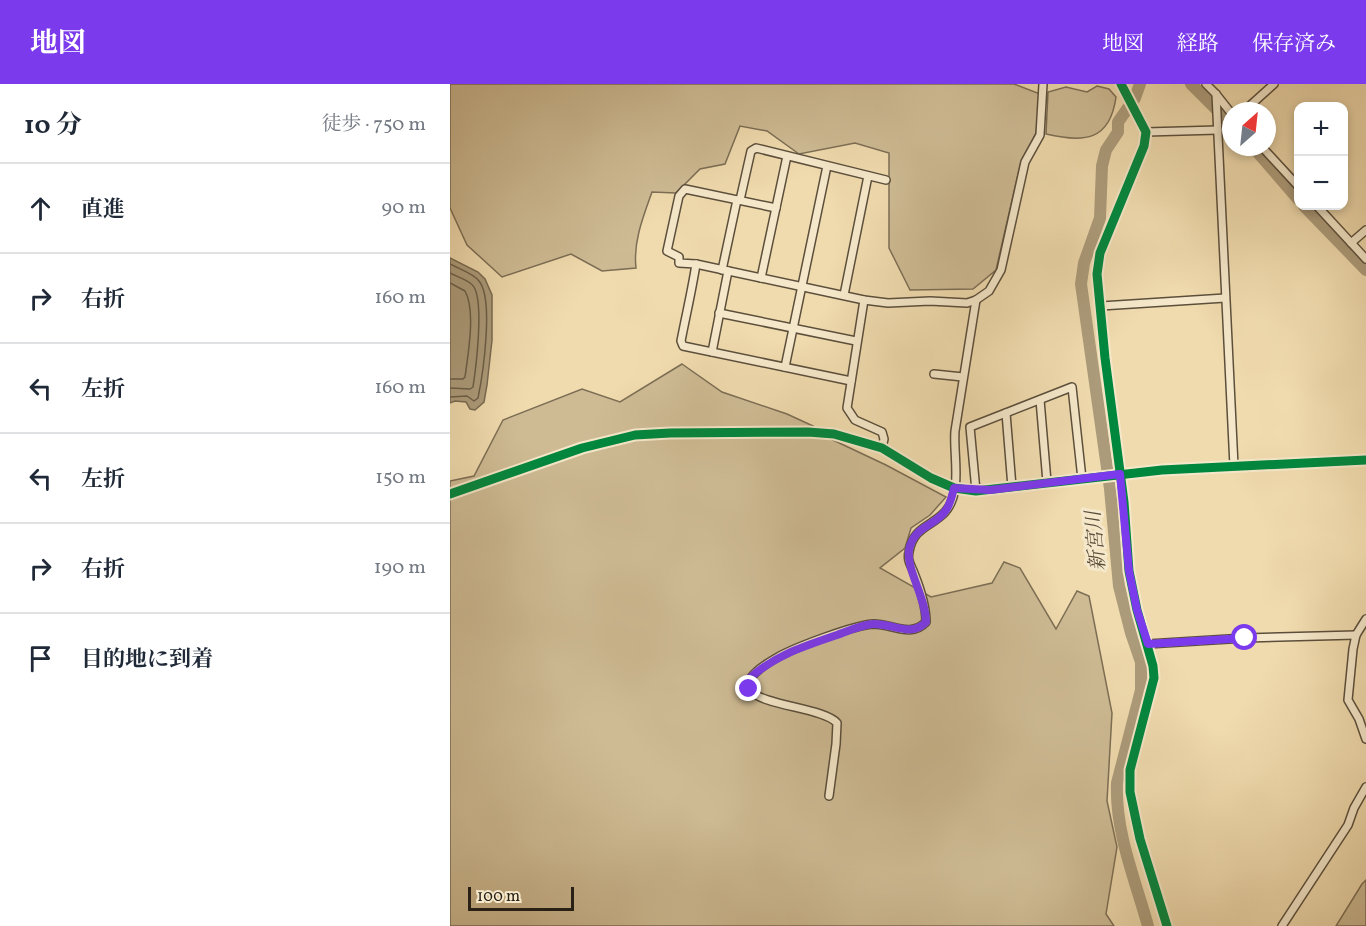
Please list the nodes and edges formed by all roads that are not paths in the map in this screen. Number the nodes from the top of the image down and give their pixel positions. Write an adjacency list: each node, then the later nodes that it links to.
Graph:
1 (1043, 84): 29 (street)
2 (1206, 84): 5 (street)
3 (1274, 84): 7 (street)
4 (1123, 88): 9 (street)
5 (1216, 94): 6 (street); 8 (street)
6 (1222, 102)
7 (1254, 102)
8 (1218, 130): 9 (street); 27 (street)
9 (1146, 132): 30 (street)
10 (787, 156): 12 (street); 16 (street); 17 (street)
11 (1271, 156): 15 (street)
12 (827, 166): 13 (street); 25 (street)
13 (868, 176): 14 (street); 26 (street)
14 (886, 180)
15 (1294, 181)
16 (739, 200): 17 (street); 22 (street); 23 (street)
17 (776, 208): 24 (street)
18 (1321, 210): 20 (street)
19 (1366, 230): 20 (street)
20 (1352, 243): 21 (street)
21 (1366, 259)
22 (696, 264): 23 (street); 34 (street)
23 (725, 271): 24 (street); 31 (street)
24 (761, 278): 25 (street)
25 (803, 286): 26 (street); 32 (street)
26 (844, 295): 28 (street)
27 (1225, 298): 30 (street); 43 (street)
28 (864, 300): 29 (street); 33 (street)
29 (976, 300): 37 (street)
30 (1101, 306): 44 (street)
31 (719, 313): 32 (street); 34 (street)
32 (794, 328): 33 (street); 35 (street)
33 (856, 341): 38 (street)
34 (712, 352): 35 (street)
35 (785, 368): 38 (street)
36 (934, 374): 37 (street)
37 (963, 377): 48 (street)
38 (851, 381): 41 (street)
39 (1040, 400): 40 (street); 45 (street); 46 (street)
40 (1006, 413): 47 (street); 49 (street)
41 (882, 448): 48 (street); 50 (street)
42 (1366, 460): 43 (street)
43 (1234, 466): 44 (street)
44 (1116, 475): 45 (street); 53 (street)
45 (1082, 479): 46 (street)
46 (1047, 482): 47 (street)
47 (1012, 487): 49 (street)
48 (954, 488): 49 (street); 56 (street)
49 (976, 491)
50 (450, 494)
51 (1366, 619): 52 (street)
52 (1356, 635): 53 (street); 54 (street)
53 (1148, 644): 57 (street)
54 (1366, 739)
55 (1366, 787): 58 (street)
56 (829, 796)
57 (1167, 926)
58 (1282, 926)

